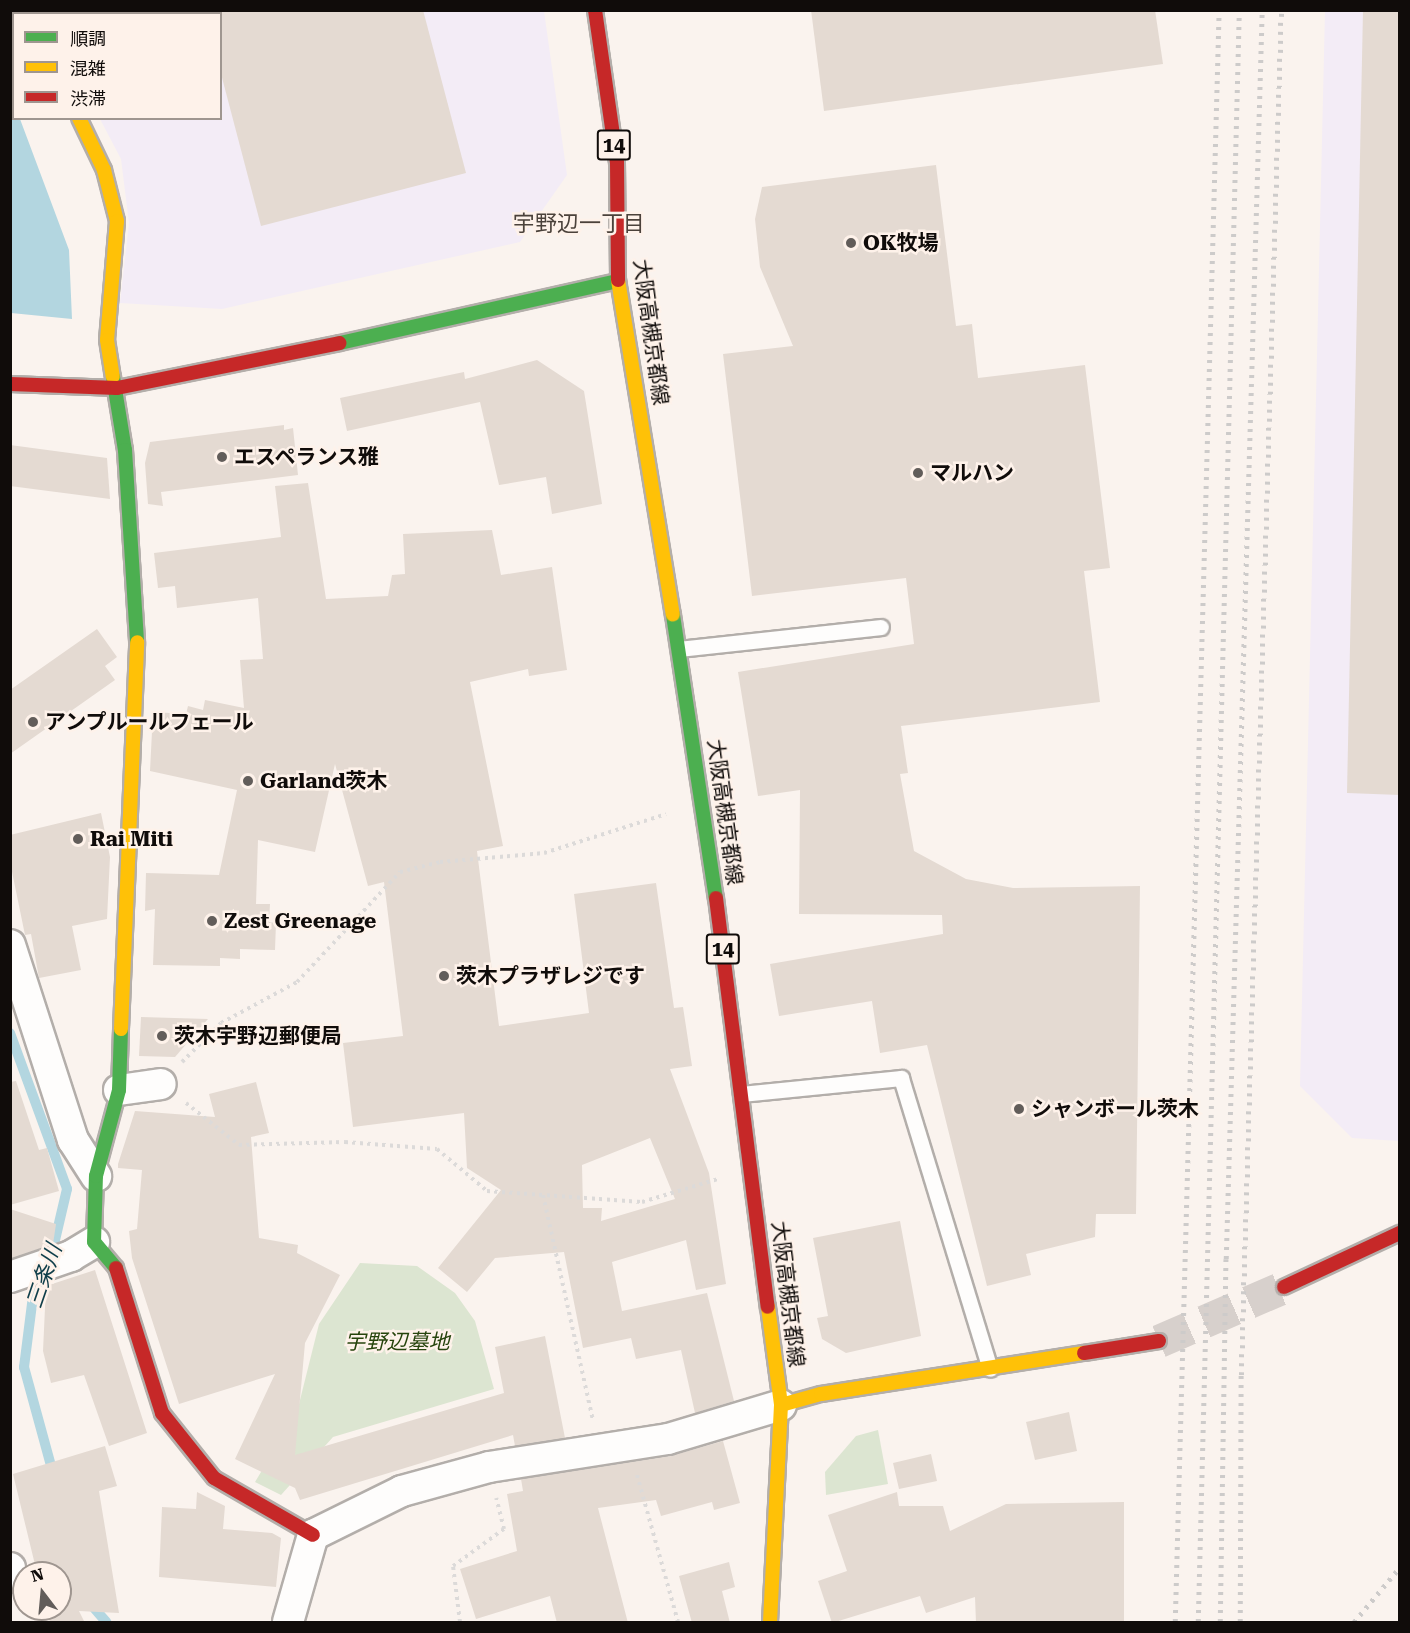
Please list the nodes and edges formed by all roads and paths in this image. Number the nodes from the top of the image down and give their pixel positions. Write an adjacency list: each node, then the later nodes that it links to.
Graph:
1 (595, 10): 3 (street, 大阪高槻京都線 / 14)
2 (80, 120): 5 (street)
3 (618, 281): 5 (street); 7 (street, 大阪高槻京都線 / 14)
4 (10, 384): 5 (street)
5 (117, 388): 11 (street)
6 (881, 627): 7 (lane)
7 (679, 649): 12 (street, 大阪高槻京都線 / 14)
8 (666, 814): 10 (path)
9 (10, 945): 13 (street)
10 (161, 1084): 11 (street); 15 (path)
11 (119, 1090): 13 (street)
12 (741, 1094): 21 (lane); 22 (street, 大阪高槻京都線 / 14)
13 (96, 1176): 17 (street)
14 (718, 1179): 15 (path)
15 (543, 1195): 24 (path)
16 (1400, 1233): 19 (street)
17 (83, 1249): 18 (street); 26 (street)
18 (20, 1273)
19 (1284, 1287)
20 (1159, 1341): 21 (street)
21 (990, 1369): 22 (street)
22 (781, 1405): 23 (street); 32 (street, 大阪高槻京都線 / 14)
23 (629, 1445): 24 (street); 31 (path)
24 (599, 1450): 25 (street)
25 (489, 1467): 26 (street); 30 (path)
26 (313, 1535): 29 (street)
27 (10, 1568): 28 (street)
28 (10, 1577)
29 (288, 1623)
30 (460, 1623)
31 (678, 1623)
32 (770, 1623)

